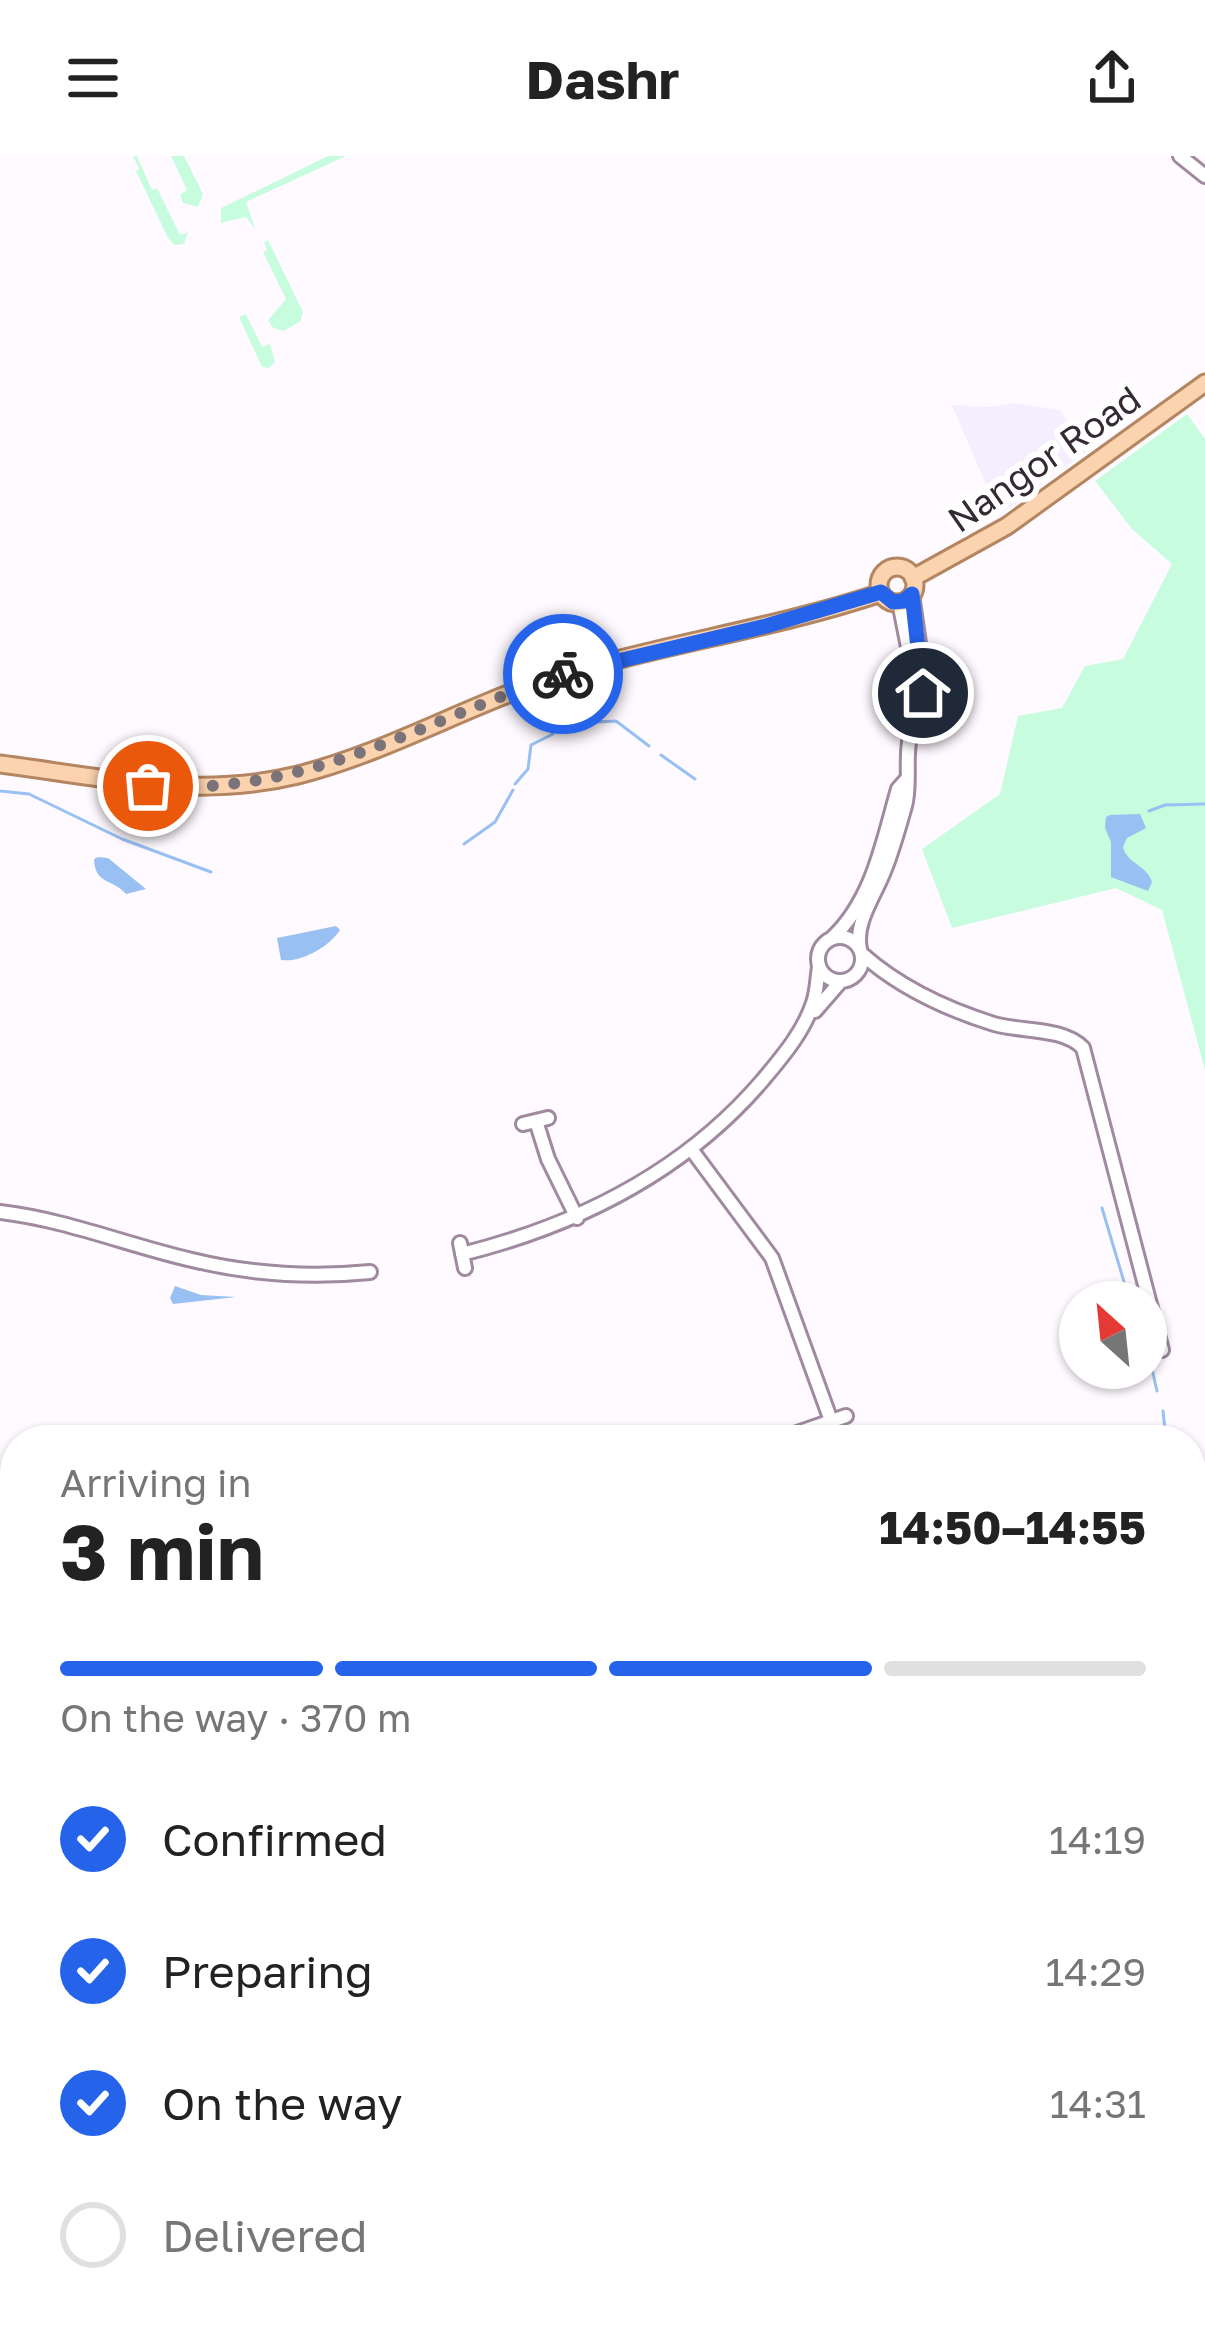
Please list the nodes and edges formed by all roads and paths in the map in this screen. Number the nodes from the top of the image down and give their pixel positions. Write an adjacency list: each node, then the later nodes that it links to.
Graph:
1 (1180, 156): 2 (street)
2 (1205, 176)
3 (1205, 383): 5 (main road, Nangor Road)
4 (881, 592): 5 (main road); 5 (main road, Nangor Road); 6 (main road, Nangor Road)
5 (908, 592): 7 (street)
6 (0, 764)
7 (905, 781): 8 (street); 9 (street)
8 (832, 938): 9 (street); 10 (street)
9 (861, 951): 11 (street); 12 (street)
10 (819, 967): 11 (street); 13 (street)
11 (847, 979): 12 (street); 13 (street)
12 (890, 979): 20 (street)
13 (806, 1021): 15 (street)
14 (536, 1121): 17 (street)
15 (691, 1149): 17 (street); 22 (street)
16 (0, 1212): 19 (street)
17 (577, 1218): 18 (street)
18 (462, 1255)
19 (370, 1272)
20 (1144, 1281)
21 (846, 1416): 22 (street)
22 (831, 1421): 23 (street); 24 (street)
23 (820, 1425)
24 (832, 1425)

